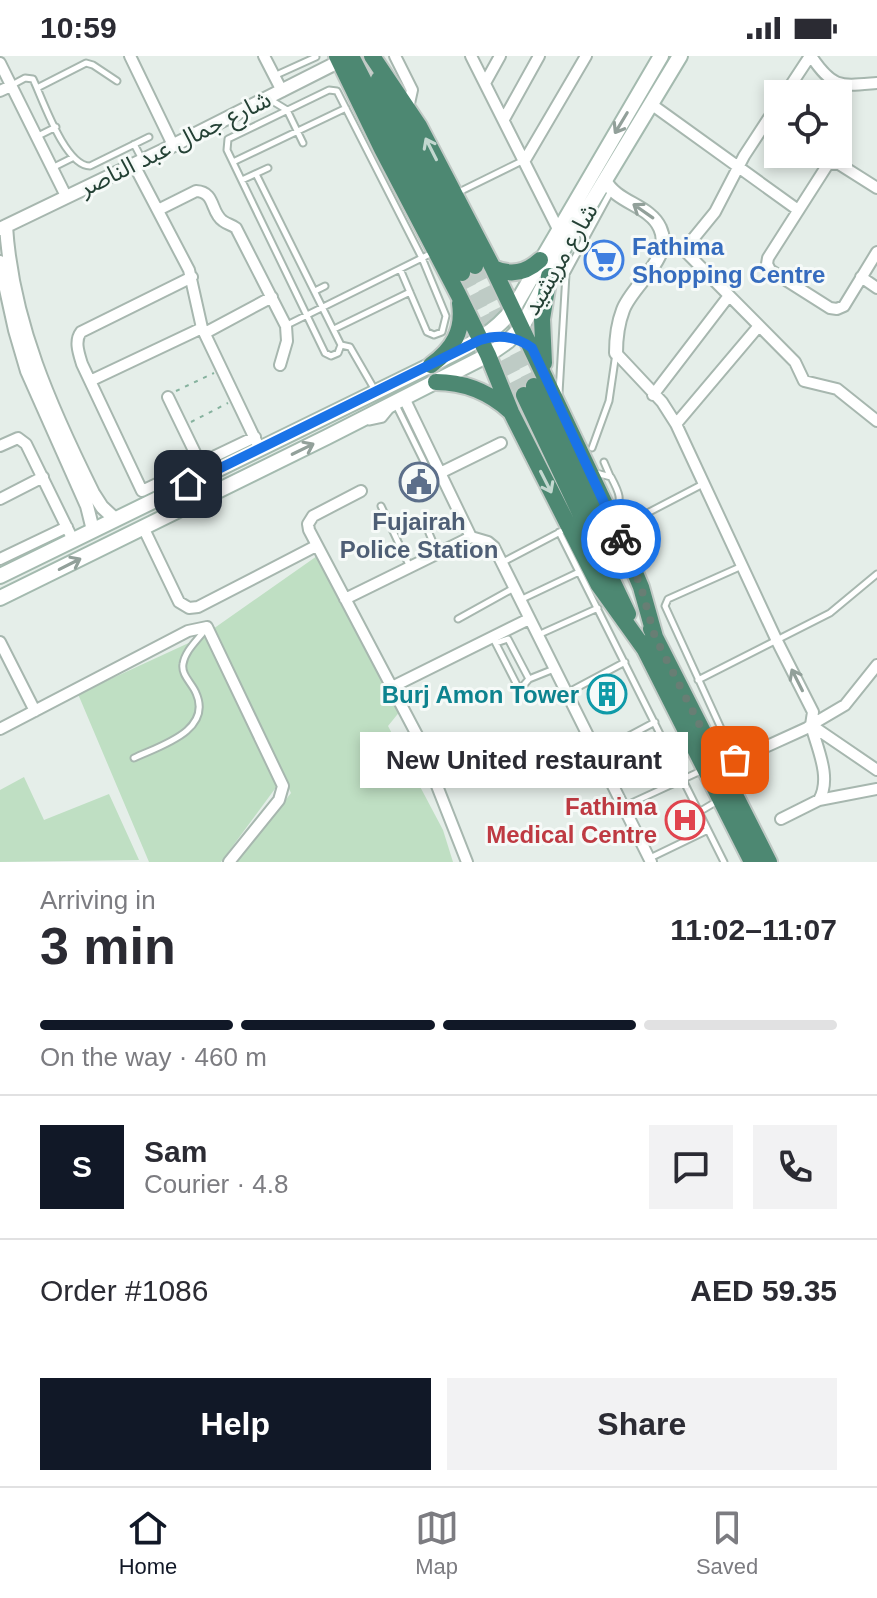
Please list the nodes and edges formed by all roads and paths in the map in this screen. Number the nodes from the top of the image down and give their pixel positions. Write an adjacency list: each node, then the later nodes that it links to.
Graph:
1 (130, 56): 41 (street)
2 (264, 56): 18 (street)
3 (316, 56): 17 (lane); 18 (lane)
4 (370, 56): 13 (highway); 24 (highway)
5 (395, 56): 16 (street)
6 (471, 56): 21 (street)
7 (500, 56): 21 (street)
8 (539, 56): 33 (street)
9 (586, 56): 43 (street)
10 (661, 56): 59 (main road, شارع مريشيد, one-way to 59)
11 (680, 56): 29 (main road, شارع مريشيد)
12 (827, 56): 14 (street)
13 (344, 57): 17 (street, شارع جمال عبد الناصر); 51 (highway)
14 (813, 59): 19 (street); 22 (street)
15 (0, 63): 23 (street)
16 (401, 67): 24 (street); 31 (street)
17 (316, 74): 27 (street, شارع جمال عبد الناصر)
18 (274, 76): 27 (street)
19 (796, 80)
20 (117, 81): 25 (lane)
21 (485, 83): 33 (street)
22 (877, 83)
23 (11, 86): 25 (lane); 26 (street); 37 (street)
24 (395, 87): 31 (highway)
25 (37, 88): 35 (lane)
26 (0, 91)
27 (286, 94): 28 (street, شارع جمال عبد الناصر); 32 (lane)
28 (268, 99): 32 (lane); 41 (street, شارع جمال عبد الناصر)
29 (651, 104): 46 (street); 52 (main road, شارع مريشيد)
30 (346, 108): 32 (lane); 36 (lane); 51 (lane)
31 (408, 108): 54 (highway, one-way to 31)
32 (287, 110): 36 (lane); 44 (lane)
33 (504, 119): 43 (street)
34 (764, 126): 46 (street)
35 (56, 127): 37 (lane); 42 (lane)
36 (297, 132): 39 (lane); 44 (lane)
37 (36, 137): 48 (street)
38 (149, 137): 40 (lane)
39 (303, 143)
40 (134, 144): 42 (lane); 45 (lane)
41 (173, 145): 45 (street, شارع جمال عبد الناصر)
42 (72, 158): 48 (lane)
43 (525, 160): 54 (lane); 59 (street)
44 (233, 162): 50 (lane)
45 (138, 163): 55 (street, شارع جمال عبد الناصر); 56 (street)
46 (738, 167): 57 (street); 62 (street)
47 (268, 168): 49 (lane)
48 (51, 169): 55 (street)
49 (256, 174): 50 (lane); 74 (lane)
50 (242, 180): 81 (lane)
51 (391, 180): 64 (highway)
52 (608, 185): 60 (main road, شارع مريشيد); 61 (street, one-way to 52)
53 (877, 188): 57 (street)
54 (455, 194): 67 (highway)
55 (66, 196): 58 (street, شارع جمال عبد الناصر)
56 (158, 210): 70 (street); 77 (street)
57 (798, 210): 71 (street)
58 (3, 228): 123 (street)
59 (558, 229): 65 (main road, شارع مريشيد)
60 (581, 234): 69 (main road, شارع مريشيد); 101 (lane)
61 (663, 243): 62 (street); 89 (street)
62 (684, 250): 78 (street)
63 (877, 252): 71 (street)
64 (429, 255): 68 (lane); 75 (lane); 76 (highway)
65 (540, 260): 67 (highway); 80 (main road, شارع مريشيد)
66 (0, 262): 126 (street)
67 (493, 268): 80 (highway)
68 (400, 269): 75 (lane); 79 (lane)
69 (549, 276): 86 (main road, شارع مريشيد); 95 (highway)
70 (192, 277): 85 (street); 93 (street)
71 (861, 277): 72 (street)
72 (875, 285)
73 (325, 286): 74 (lane)
74 (315, 291): 79 (lane)
75 (410, 292): 84 (lane)
76 (458, 294): 87 (highway); 91 (highway)
77 (272, 297): 82 (street); 85 (street)
78 (728, 297): 83 (street); 97 (street)
79 (323, 308): 81 (lane); 84 (lane)
80 (513, 309): 86 (highway); 87 (main road, شارع مريشيد)
81 (307, 316): 82 (lane); 88 (lane)
82 (286, 326): 90 (street)
83 (758, 327): 103 (street); 104 (street)
84 (334, 329): 88 (lane)
85 (204, 330): 92 (street); 93 (street)
86 (516, 332): 87 (main road); 87 (main road, شارع مريشيد); 95 (highway)
87 (487, 341): 91 (main road, شارع مريشيد); 94 (main road, شارع مريشيد); 102 (highway)
88 (341, 345): 96 (lane)
89 (616, 353): 97 (street); 109 (lane)
90 (280, 365)
91 (431, 365): 96 (main road, شارع مريشيد)
92 (222, 369): 98 (path); 99 (street)
93 (90, 381): 118 (street)
94 (436, 382): 100 (main road, شارع مريشيد); 102 (highway)
95 (536, 388): 101 (highway); 152 (highway); 156 (highway)
96 (376, 392): 106 (main road, شارع مريشيد)
97 (653, 395): 104 (street)
98 (168, 397): 105 (street)
99 (236, 399): 105 (path); 106 (street)
100 (395, 403): 113 (street); 116 (lane); 121 (main road, شارع مريشيد, one-way to 100)
101 (559, 406): 112 (highway)
102 (511, 412): 127 (highway, one-way to 127)
103 (877, 421)
104 (676, 424): 117 (street)
105 (182, 426): 111 (street)
106 (257, 443): 110 (main road, شارع مريشيد); 111 (street)
107 (501, 443): 113 (street)
108 (0, 446): 114 (street)
109 (592, 448)
110 (236, 461): 118 (main road, شارع مريشيد); 121 (main road)
111 (200, 463): 118 (street)
112 (597, 466): 115 (lane); 115 (lane); 124 (highway)
113 (440, 473): 130 (street)
114 (43, 477): 120 (street); 129 (street)
115 (611, 477): 124 (lane)
116 (427, 481)
117 (704, 484): 124 (lane); 136 (street)
118 (159, 490): 123 (main road, شارع مريشيد); 131 (main road)
119 (361, 491): 132 (street)
120 (0, 499)
121 (196, 501): 125 (main road, شارع مريشيد)
122 (381, 506): 138 (lane)
123 (115, 519): 126 (main road, شارع مريشيد)
124 (619, 522): 134 (lane); 152 (highway)
125 (143, 527): 131 (main road, شارع مريشيد); 145 (street)
126 (93, 530): 129 (main road, شارع مريشيد)
127 (564, 530): 135 (lane); 139 (lane); 156 (highway)
128 (429, 533): 133 (lane)
129 (70, 534): 137 (main road, شارع مريشيد)
130 (471, 537): 133 (street); 135 (street)
131 (120, 539): 142 (main road, شارع مريشيد, one-way to 131)
132 (316, 546): 143 (street); 145 (street)
133 (438, 555): 138 (street)
134 (647, 559)
135 (503, 562): 141 (street)
136 (742, 566): 154 (street); 161 (lane)
137 (1, 569)
138 (411, 569): 143 (street)
139 (579, 572): 144 (lane); 146 (lane)
140 (877, 574): 154 (lane)
141 (515, 588): 144 (street); 147 (lane)
142 (0, 598)
143 (345, 599): 162 (street)
144 (520, 600): 148 (street)
145 (192, 608): 150 (street)
146 (598, 608): 151 (lane); 157 (lane)
147 (458, 619)
148 (529, 619): 151 (street); 153 (street)
149 (207, 627): 150 (street); 169 (lane); 182 (street)
150 (188, 631): 164 (street)
151 (537, 635): 159 (street)
152 (655, 637): 170 (highway)
153 (494, 640): 160 (lane); 160 (lane); 162 (street)
154 (777, 641): 161 (lane); 166 (street, one-way to 154)
155 (0, 642): 164 (street)
156 (646, 651): 170 (highway)
157 (625, 662): 163 (lane); 165 (lane)
158 (877, 665): 166 (street)
159 (555, 669): 160 (lane); 163 (street)
160 (529, 679)
161 (698, 680): 170 (lane)
162 (392, 687): 183 (street)
163 (567, 693): 168 (street)
164 (35, 711): 167 (street)
165 (655, 722): 168 (lane); 173 (lane)
166 (811, 725): 170 (street); 171 (street); 176 (street)
167 (0, 729)
168 (597, 751): 172 (lane); 177 (street)
169 (134, 758)
170 (721, 766): 173 (lane); 175 (highway); 186 (highway)
171 (877, 770)
172 (552, 777)
173 (682, 777): 177 (lane); 178 (lane)
174 (877, 789): 176 (street)
175 (720, 800): 178 (lane); 185 (highway)
176 (819, 800): 179 (street)
177 (624, 807): 181 (street)
178 (699, 812): 180 (lane)
179 (781, 819)
180 (708, 830): 181 (lane); 184 (lane)
181 (650, 860)
182 (229, 862)
183 (467, 862)
184 (724, 862)
185 (752, 862)
186 (769, 862)

